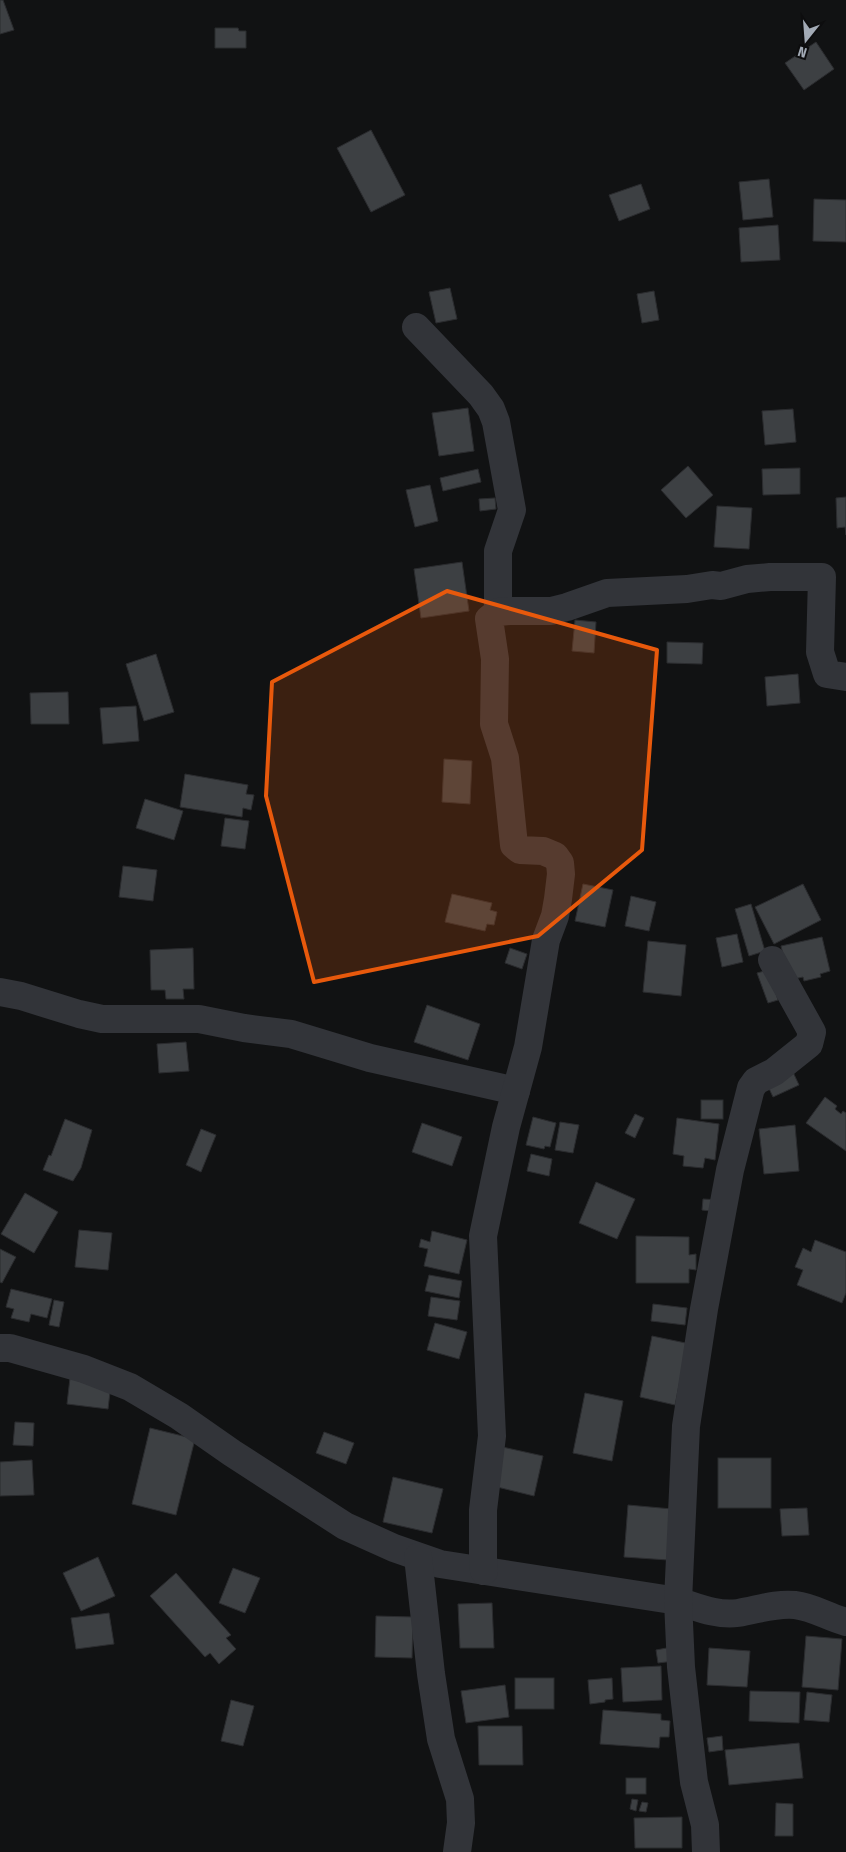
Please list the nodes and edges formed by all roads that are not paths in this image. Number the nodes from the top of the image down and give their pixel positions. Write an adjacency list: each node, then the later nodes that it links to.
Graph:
1 (416, 327): 2 (street)
2 (498, 612): 3 (street); 6 (street)
3 (846, 677)
4 (772, 960): 10 (street)
5 (0, 992): 6 (street)
6 (516, 1091): 9 (street)
7 (0, 1348): 8 (street)
8 (418, 1556): 9 (street); 12 (street)
9 (484, 1571): 10 (street)
10 (678, 1601): 11 (street); 13 (street)
11 (846, 1622)
12 (457, 1852)
13 (706, 1852)

